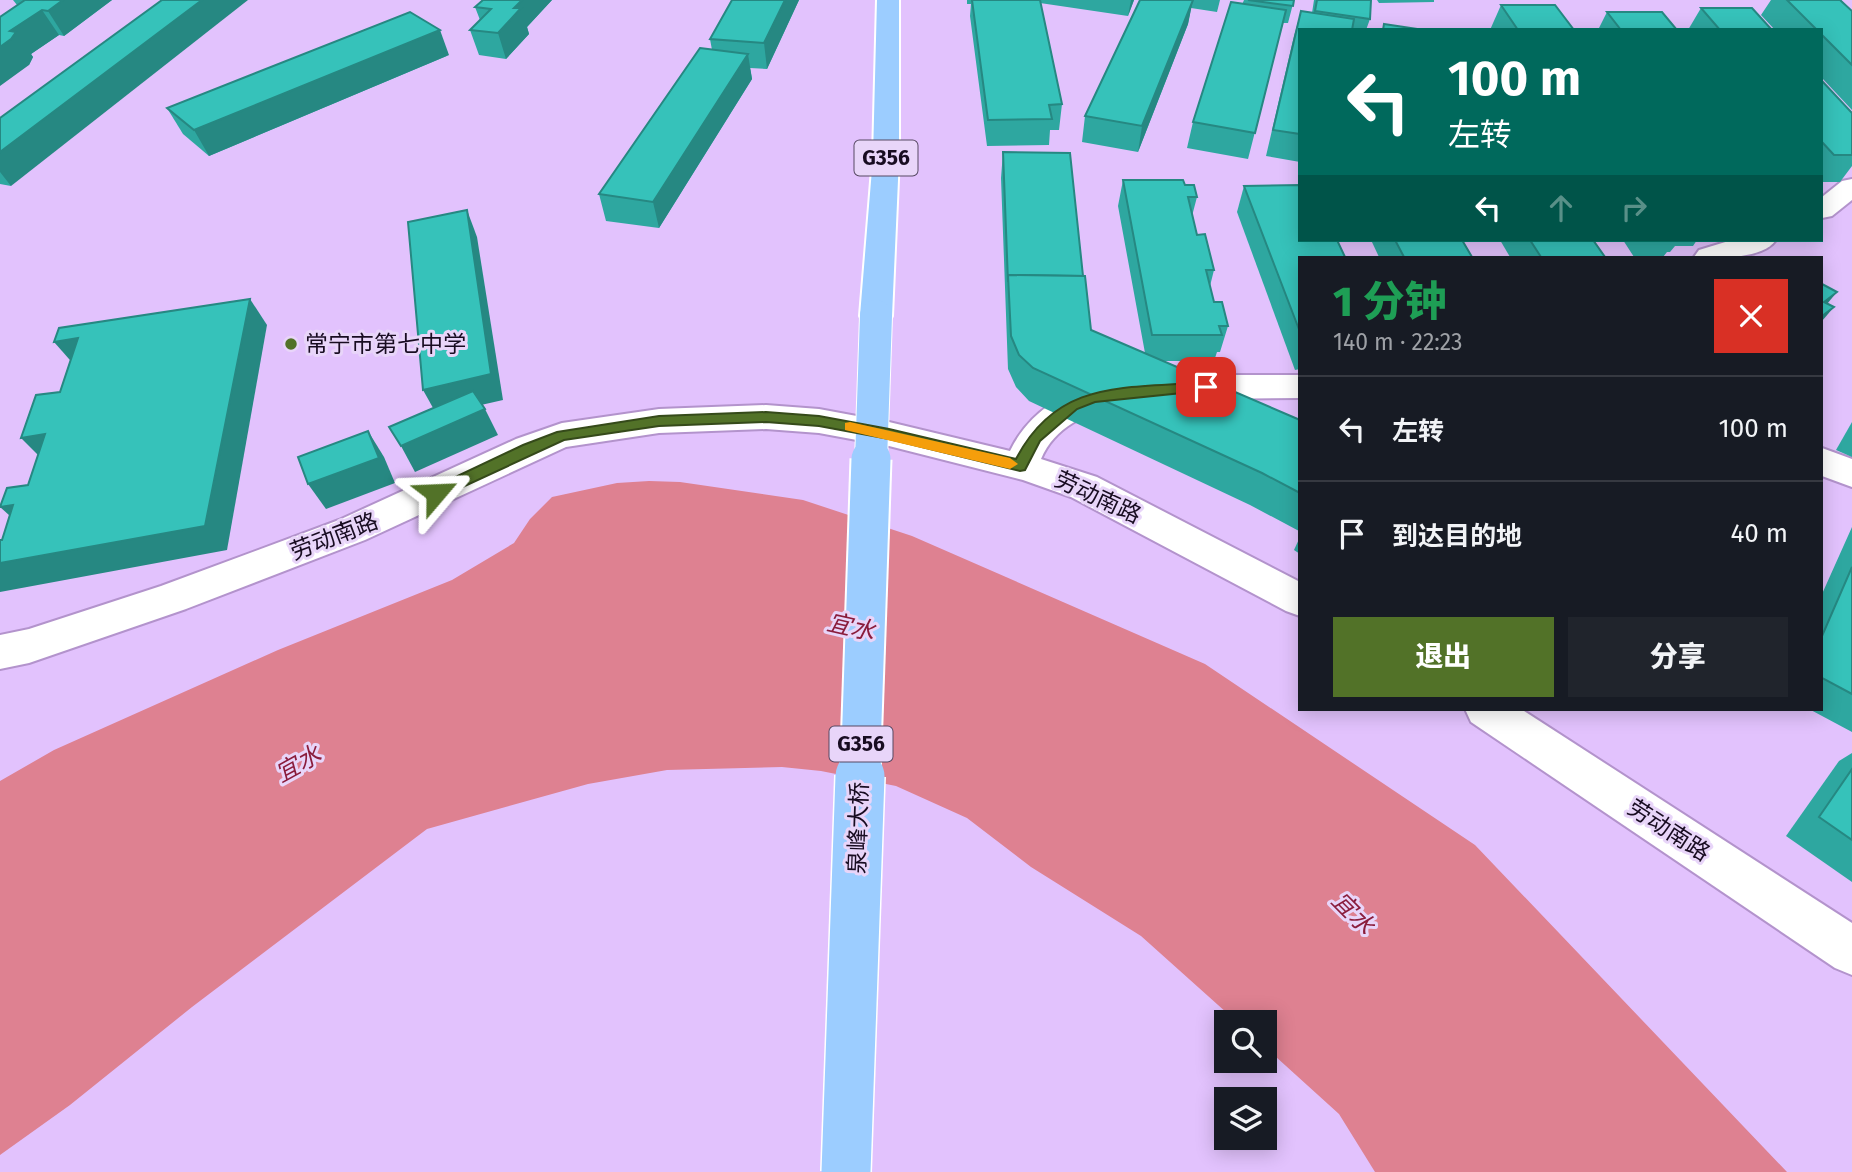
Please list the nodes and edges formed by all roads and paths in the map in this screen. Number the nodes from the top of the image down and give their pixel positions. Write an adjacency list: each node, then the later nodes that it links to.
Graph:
1 (888, 0): 14 (highway, 泉峰大桥 / G356, bridge)
2 (1852, 187): 3 (street)
3 (1823, 209)
4 (1756, 242): 5 (street)
5 (1712, 256)
6 (1298, 387): 8 (street)
7 (1823, 461): 9 (street)
8 (1020, 466): 10 (street, 劳动南路); 11 (street, 劳动南路)
9 (1852, 474)
10 (1298, 599)
11 (0, 652)
12 (1489, 711): 13 (street, 劳动南路)
13 (1852, 951)
14 (846, 1172)

